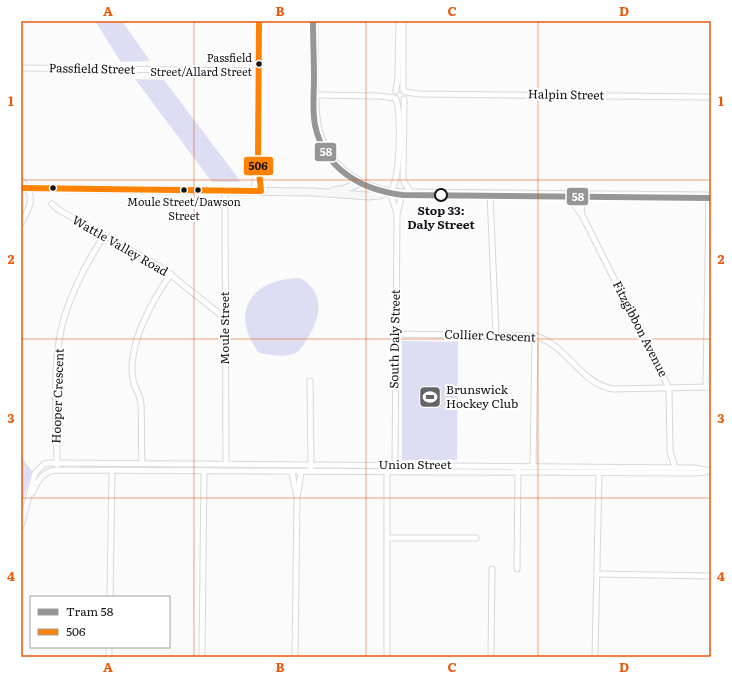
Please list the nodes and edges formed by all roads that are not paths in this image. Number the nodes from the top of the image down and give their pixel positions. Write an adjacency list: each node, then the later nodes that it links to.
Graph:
1 (260, 21): 6 (street)
2 (314, 21): 9 (main road)
3 (399, 21): 10 (street)
4 (403, 21): 7 (street)
5 (21, 68): 6 (street, Passfield Street)
6 (259, 71): 18 (street)
7 (404, 91): 8 (street, Halpin Street); 10 (street, Halpin Street); 12 (street)
8 (420, 94): 11 (street, Halpin Street); 12 (street, Halpin Street)
9 (316, 95): 10 (street); 14 (main road)
10 (396, 95): 12 (street, Halpin Street); 20 (street)
11 (711, 97)
12 (404, 99): 21 (street)
13 (21, 180): 16 (street)
14 (359, 182): 19 (main road); 20 (main road)
15 (21, 188): 16 (main road)
16 (29, 189): 17 (main road); 27 (street)
17 (225, 191): 18 (main road); 30 (street, Moule Street)
18 (258, 191): 19 (main road)
19 (314, 192): 20 (main road)
20 (388, 192): 21 (main road); 26 (street, South Daly Street)
21 (408, 193): 22 (main road); 26 (street, South Daly Street)
22 (490, 194): 23 (main road); 32 (street)
23 (577, 195): 24 (main road); 36 (street, Fitzgibbon Avenue)
24 (710, 196): 35 (street)
25 (52, 204): 28 (street, Wattle Valley Road)
26 (398, 214): 31 (street, South Daly Street)
27 (21, 223)
28 (104, 236): 29 (street, Wattle Valley Road); 38 (street, Hooper Crescent)
29 (171, 274): 30 (street, Wattle Valley Road); 39 (street)
30 (226, 319): 41 (street, Moule Street)
31 (395, 334): 32 (street, Collier Crescent); 43 (street, South Daly Street)
32 (496, 335): 33 (street, Collier Crescent)
33 (535, 336): 36 (street, Collier Crescent); 45 (street)
34 (310, 381): 42 (street)
35 (709, 387): 36 (street, Collier Crescent)
36 (669, 388): 37 (street, Fitzgibbon Avenue)
37 (670, 451): 46 (street, Fitzgibbon Avenue); 47 (street, Fitzgibbon Avenue)
38 (57, 463): 39 (street, Union Street); 48 (street, Hooper Crescent); 60 (street, Union Street)
39 (142, 463): 40 (street, Union Street)
40 (164, 464): 41 (street, Union Street); 50 (street)
41 (226, 464): 42 (street, Union Street)
42 (311, 465): 43 (street, Union Street); 55 (street)
43 (394, 465): 44 (street, Union Street)
44 (518, 466): 45 (street, Union Street); 57 (street)
45 (533, 466): 46 (street, Union Street)
46 (668, 468): 47 (street, Union Street)
47 (675, 468): 52 (street, Union Street)
48 (57, 470): 49 (street, Union Street); 60 (street, Union Street)
49 (112, 470): 50 (street, Union Street); 68 (street)
50 (164, 470): 51 (street, Union Street)
51 (204, 471): 53 (street, Union Street); 69 (street)
52 (711, 471): 58 (street, Union Street)
53 (292, 472): 54 (street, Union Street); 59 (street)
54 (301, 472): 55 (street, Union Street); 59 (street)
55 (311, 472): 56 (street, Union Street)
56 (387, 472): 57 (street, Union Street); 62 (street)
57 (518, 473): 58 (street, Union Street); 65 (street)
58 (599, 473): 66 (street)
59 (297, 498): 70 (street)
60 (29, 500): 61 (street, Union Street)
61 (21, 526)
62 (388, 538): 63 (street); 71 (street)
63 (476, 538)
64 (492, 569): 72 (street)
65 (517, 569)
66 (597, 574): 67 (street); 73 (street)
67 (711, 576)
68 (110, 596)
69 (202, 657)
70 (295, 657)
71 (387, 657)
72 (491, 657)
73 (595, 657)

